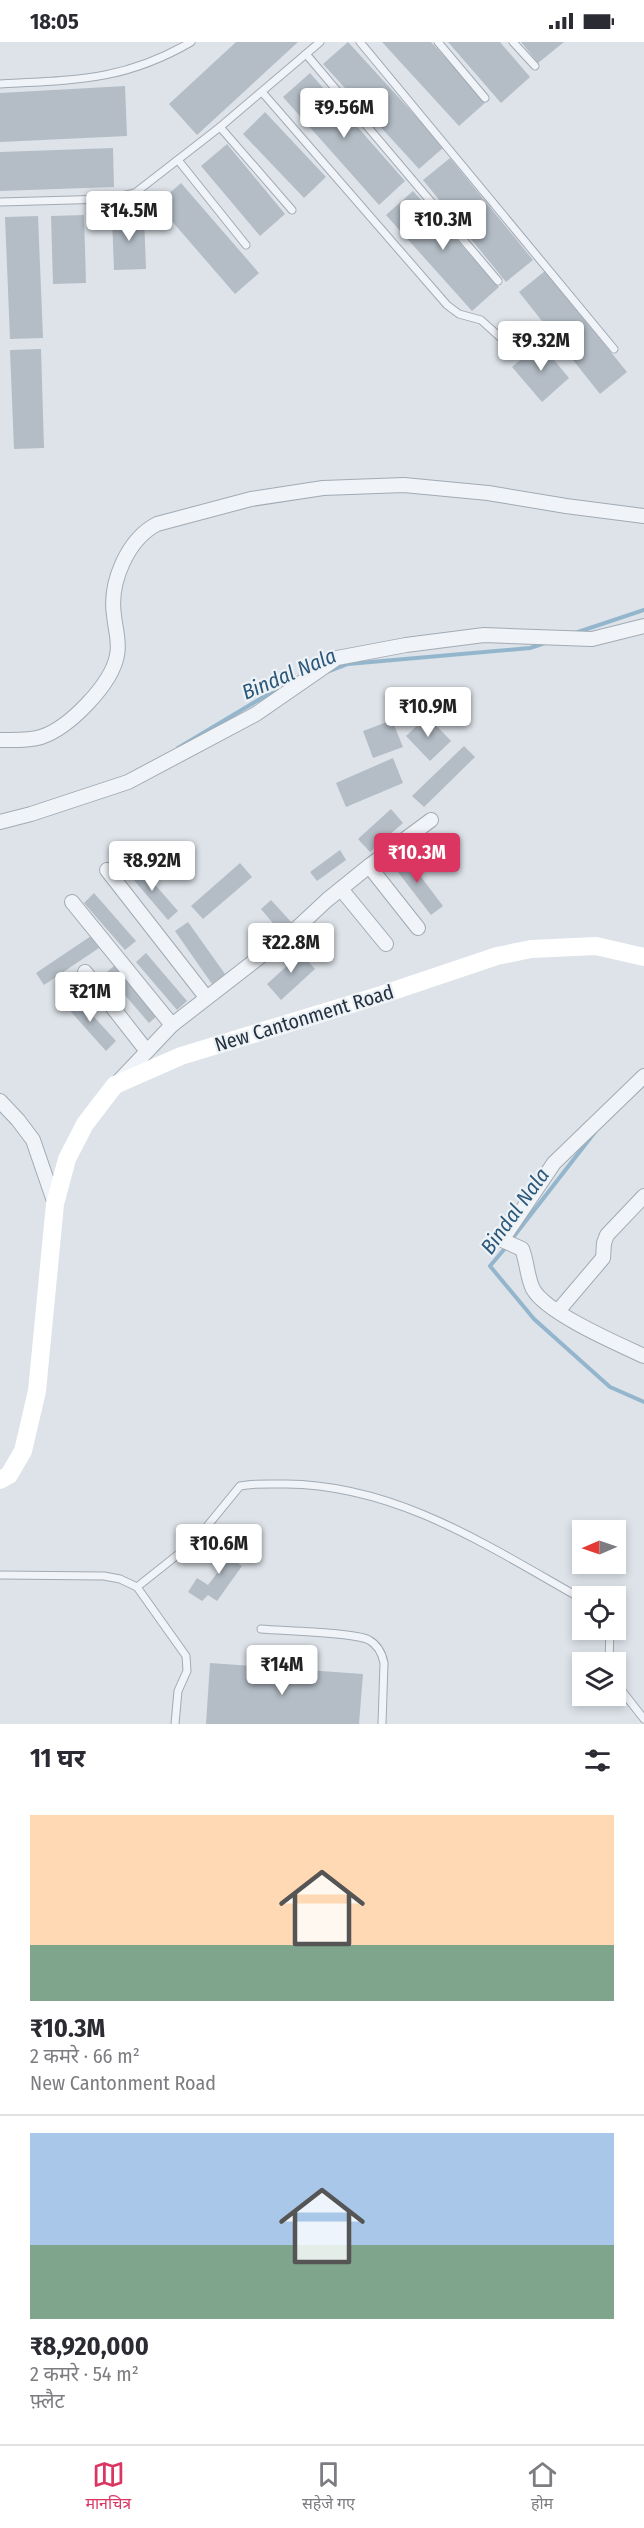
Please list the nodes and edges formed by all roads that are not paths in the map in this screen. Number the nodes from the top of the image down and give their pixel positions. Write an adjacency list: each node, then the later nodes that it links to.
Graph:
1 (191, 42): 8 (lane)
2 (320, 42): 6 (lane)
3 (360, 42): 18 (lane)
4 (438, 42): 10 (lane)
5 (513, 42): 7 (lane)
6 (306, 54): 9 (lane); 16 (lane)
7 (535, 66)
8 (0, 84)
9 (262, 92): 11 (lane); 17 (lane)
10 (485, 98)
11 (220, 127): 12 (lane); 14 (lane)
12 (178, 160): 13 (lane); 15 (lane)
13 (0, 202)
14 (292, 210)
15 (246, 245)
16 (498, 281)
17 (512, 348)
18 (614, 349)
19 (644, 516): 21 (street)
20 (644, 626): 23 (street)
21 (0, 740)
22 (431, 820): 24 (street)
23 (0, 822)
24 (369, 866): 26 (street); 28 (street)
25 (107, 870): 32 (street)
26 (341, 889): 29 (street); 32 (street)
27 (72, 902): 33 (street)
28 (418, 928)
29 (386, 944)
30 (636, 954): 36 (street, New Cantonment Road)
31 (85, 972): 34 (street)
32 (206, 997): 33 (street)
33 (172, 1025): 34 (street)
34 (146, 1050): 36 (street)
35 (644, 1076): 40 (street)
36 (115, 1086): 39 (street, New Cantonment Road)
37 (0, 1101): 39 (street, New Cantonment Road)
38 (644, 1196): 40 (street)
39 (55, 1204): 42 (street, New Cantonment Road)
40 (558, 1311): 41 (street)
41 (644, 1356)
42 (0, 1480)
43 (0, 1575): 44 (lane)
44 (137, 1587): 45 (lane); 49 (lane)
45 (572, 1593)
46 (261, 1629): 50 (lane)
47 (626, 1696): 48 (lane)
48 (644, 1719)
49 (175, 1724)
50 (382, 1724)

